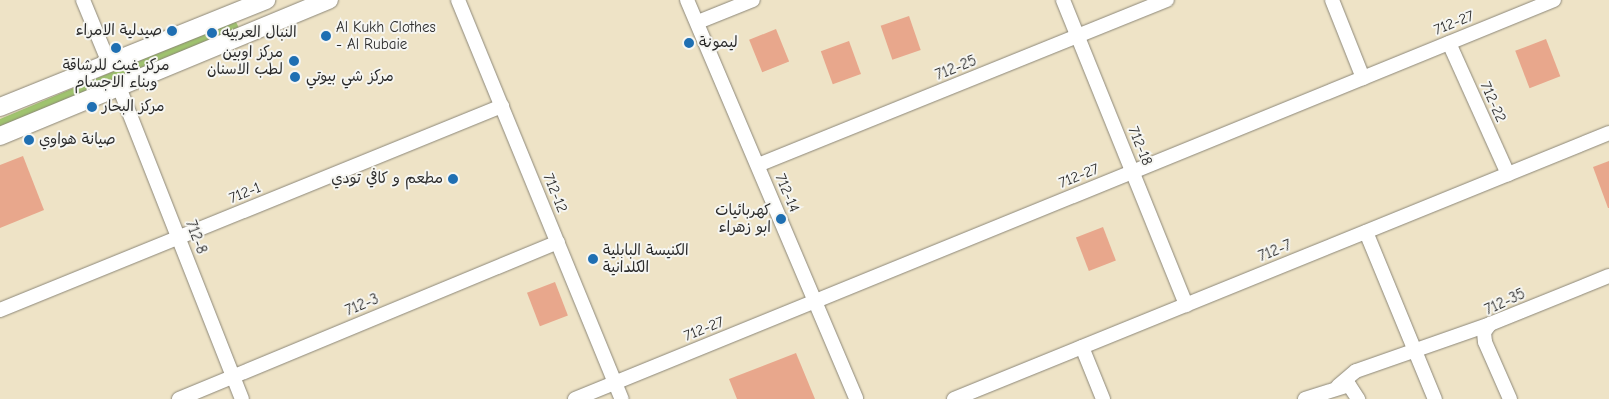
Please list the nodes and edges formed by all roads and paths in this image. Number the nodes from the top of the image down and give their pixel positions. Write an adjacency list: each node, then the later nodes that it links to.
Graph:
1 (83, 0): 15 (street)
2 (329, 0): 12 (street)
3 (458, 0): 18 (street, 712-12)
4 (687, 0): 11 (street, 712-14)
5 (753, 0): 11 (street)
6 (1063, 0): 13 (street, 712-18)
7 (1167, 0): 13 (street, 712-25)
8 (1332, 0): 16 (street)
9 (1554, 0): 14 (street, 712-27)
10 (259, 3): 12 (street); 15 (street)
11 (698, 22): 22 (street, 712-14)
12 (260, 28): 17 (street)
13 (1078, 36): 22 (street, 712-25); 23 (street, 712-18)
14 (1449, 43): 16 (street, 712-27); 24 (street, 712-22)
15 (109, 63): 19 (street)
16 (1364, 78): 23 (street, 712-27)
17 (119, 86): 21 (street); 26 (street, 712-8)
18 (502, 106): 26 (street, 712-1); 27 (street, 712-12)
19 (0, 107)
20 (1609, 133): 24 (street, 712-7)
21 (0, 136)
22 (758, 165): 29 (street, 712-14)
23 (1132, 172): 29 (street, 712-27); 30 (street, 712-18)
24 (1508, 174): 25 (street, 712-7)
25 (1366, 232): 30 (street, 712-7); 34 (street)
26 (179, 237): 31 (street, 712-1); 35 (street, 712-8)
27 (558, 242): 35 (street, 712-3); 36 (street, 712-12)
28 (1609, 276): 32 (street, 712-35)
29 (815, 302): 36 (street, 712-27); 42 (street, 712-14)
30 (1186, 305): 33 (street, 712-7)
31 (0, 310)
32 (1490, 324): 34 (street); 48 (street, 712-35)
33 (1082, 347): 43 (street, 712-7); 44 (street)
34 (1414, 350): 37 (street); 47 (street)
35 (233, 376): 38 (street, 712-3); 39 (street, 712-8)
36 (616, 382): 40 (street, 712-27); 41 (street, 712-12)
37 (1338, 386): 45 (street); 46 (street)
38 (179, 399)
39 (242, 399)
40 (575, 399)
41 (622, 399)
42 (856, 399)
43 (954, 399)
44 (1103, 399)
45 (1305, 399)
46 (1358, 399)
47 (1434, 399)
48 (1510, 399)

